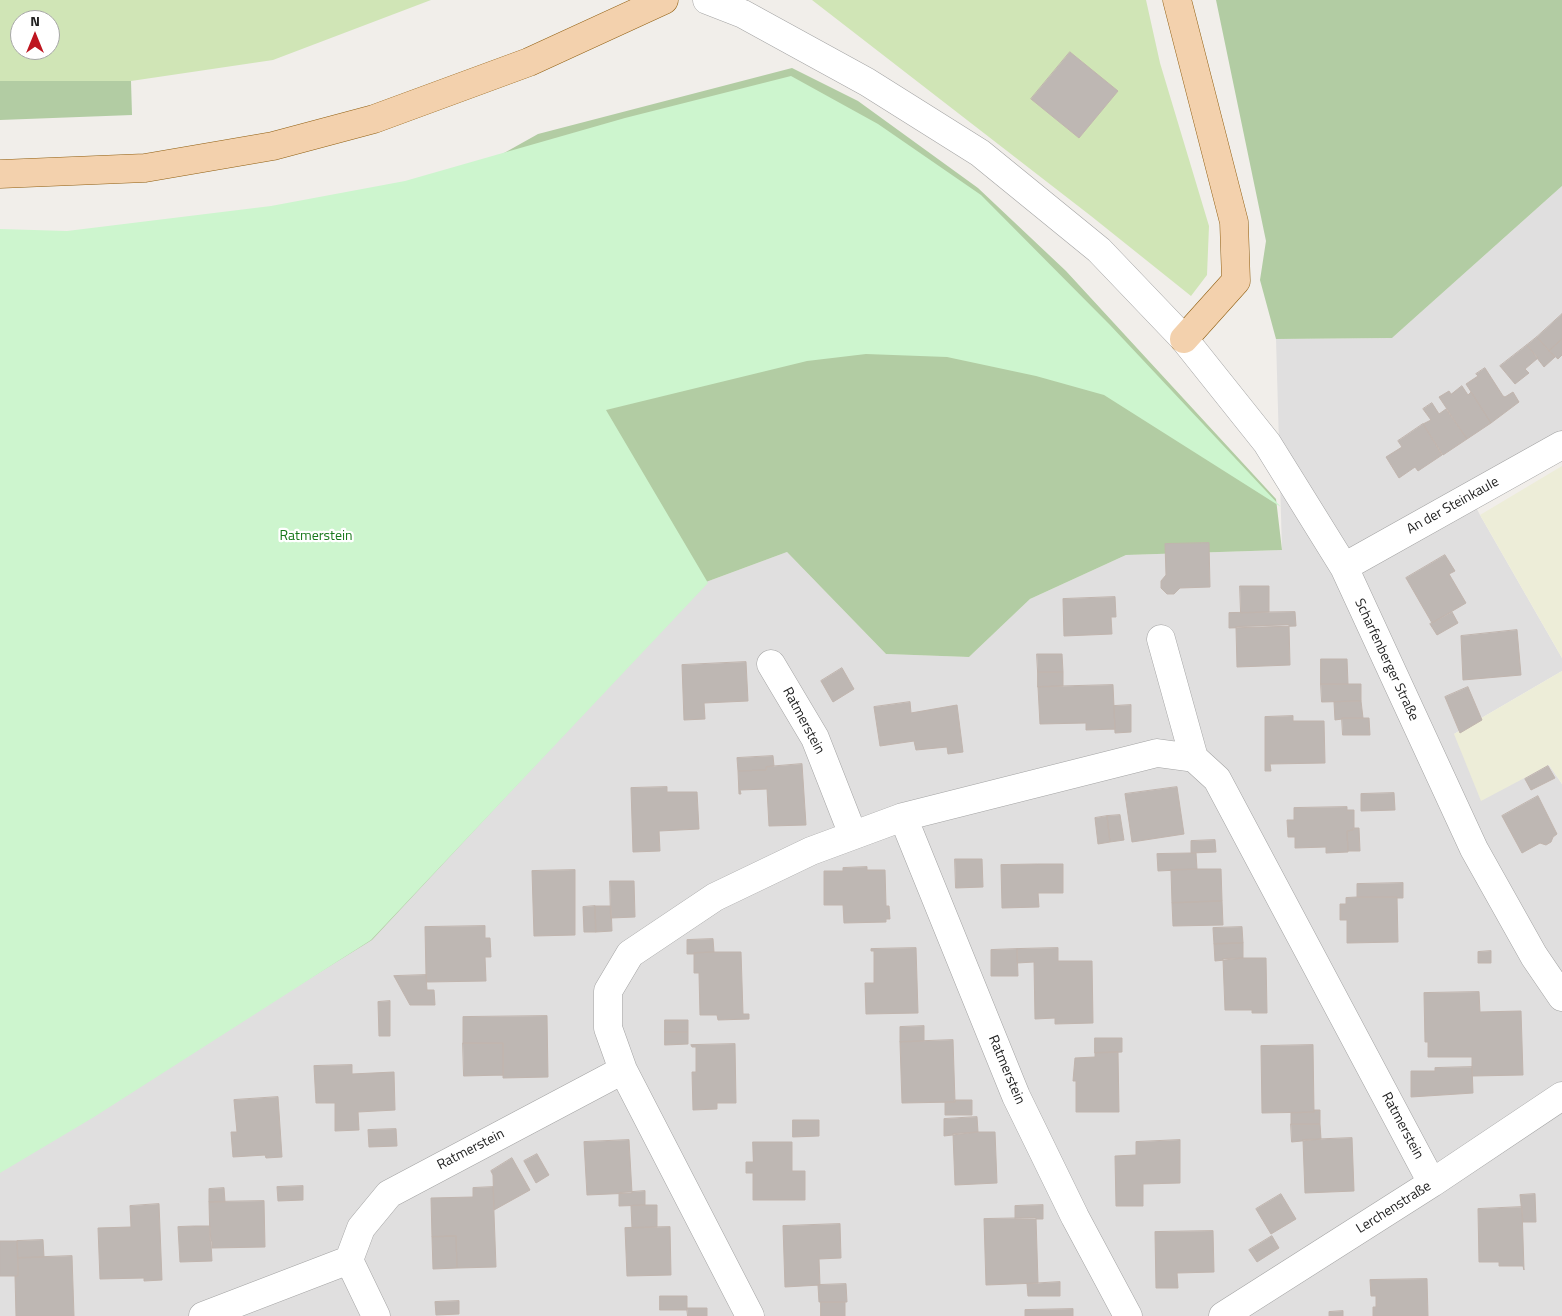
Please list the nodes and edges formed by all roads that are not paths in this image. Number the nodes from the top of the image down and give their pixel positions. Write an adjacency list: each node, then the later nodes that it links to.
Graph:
1 (664, 0): 4 (main road)
2 (707, 0): 5 (street, Scharfenberger Straße)
3 (1177, 0): 5 (main road)
4 (0, 174)
5 (1184, 339): 7 (street, Scharfenberger Straße)
6 (1562, 445): 7 (street, An der Steinkaule)
7 (1344, 567): 13 (street, Scharfenberger Straße)
8 (1161, 639): 10 (street)
9 (771, 664): 12 (street, Ratmerstein)
10 (1194, 758): 11 (street); 16 (street, Ratmerstein)
11 (902, 817): 12 (street); 21 (street, Ratmerstein)
12 (853, 835): 14 (street)
13 (1562, 997)
14 (623, 1070): 17 (street, Ratmerstein); 20 (street)
15 (1562, 1096): 16 (street, Lerchenstraße)
16 (1432, 1183): 22 (street, Lerchenstraße)
17 (349, 1260): 18 (street); 19 (street)
18 (203, 1316)
19 (376, 1316)
20 (750, 1316)
21 (1128, 1316)
22 (1224, 1316)

